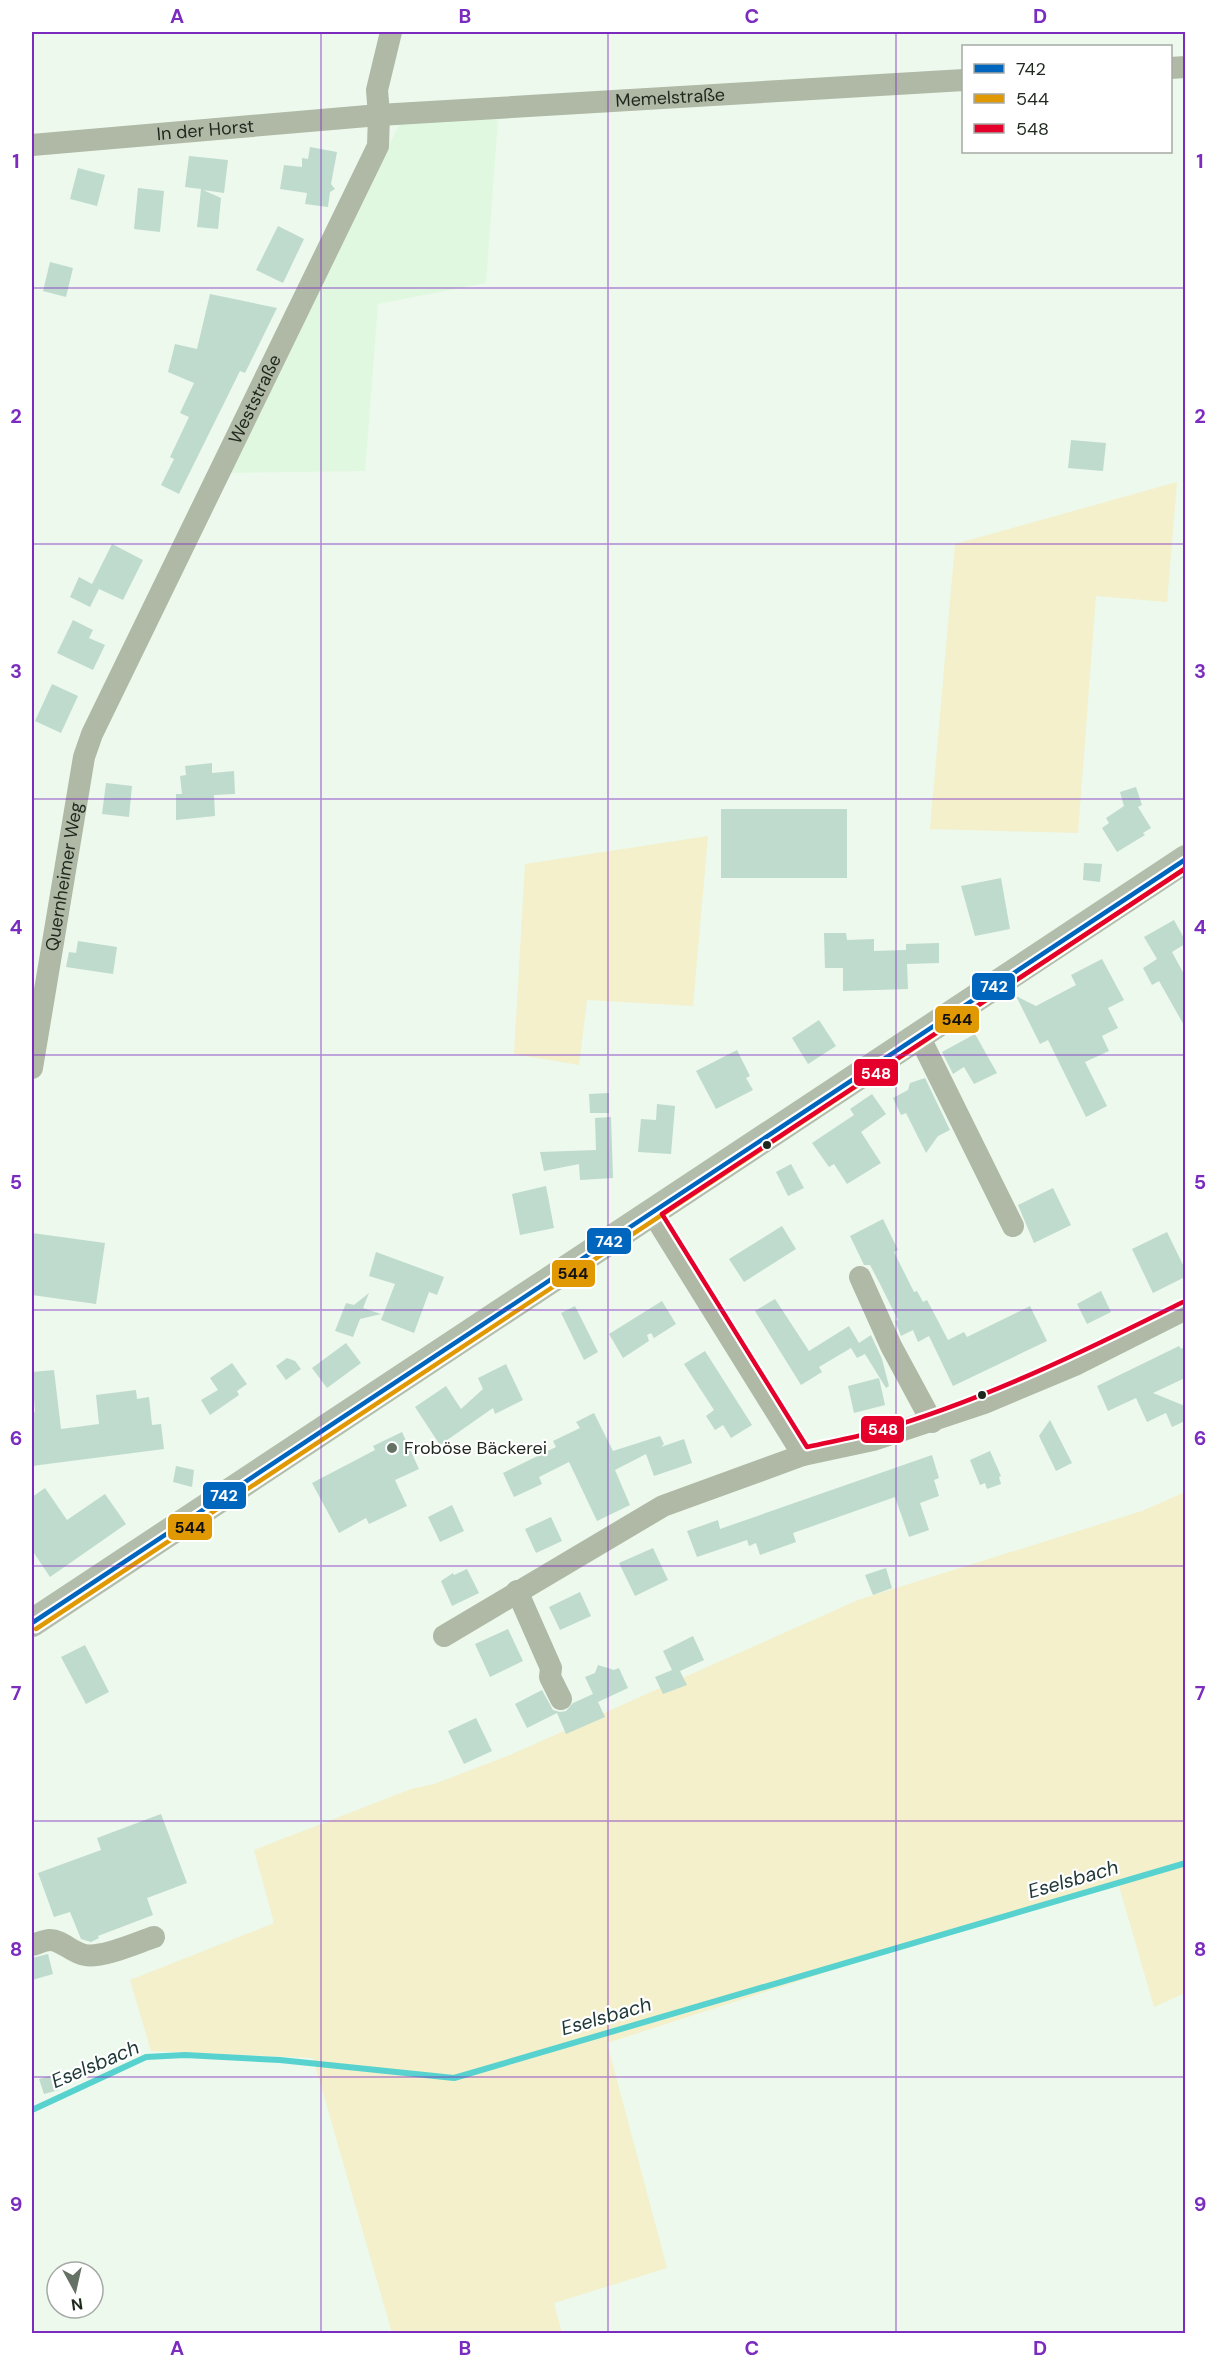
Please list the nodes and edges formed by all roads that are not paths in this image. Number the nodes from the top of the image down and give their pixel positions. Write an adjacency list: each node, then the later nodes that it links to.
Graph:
1 (392, 32): 3 (street, Weststraße)
2 (962, 80): 3 (street, Memelstraße)
3 (379, 115): 4 (street, In der Horst); 5 (street, Weststraße)
4 (32, 145)
5 (84, 757): 8 (street, Quernheimer Weg)
6 (1185, 859): 7 (main road)
7 (919, 1036): 9 (main road); 10 (street)
8 (32, 1068)
9 (652, 1212): 14 (street); 16 (main road)
10 (1012, 1226)
11 (860, 1277): 13 (street)
12 (1185, 1309): 13 (street)
13 (932, 1422): 14 (street)
14 (803, 1455): 15 (street)
15 (517, 1591): 17 (street); 18 (street)
16 (32, 1623)
17 (444, 1636)
18 (561, 1699)
19 (154, 1938): 20 (street)
20 (32, 1945)

